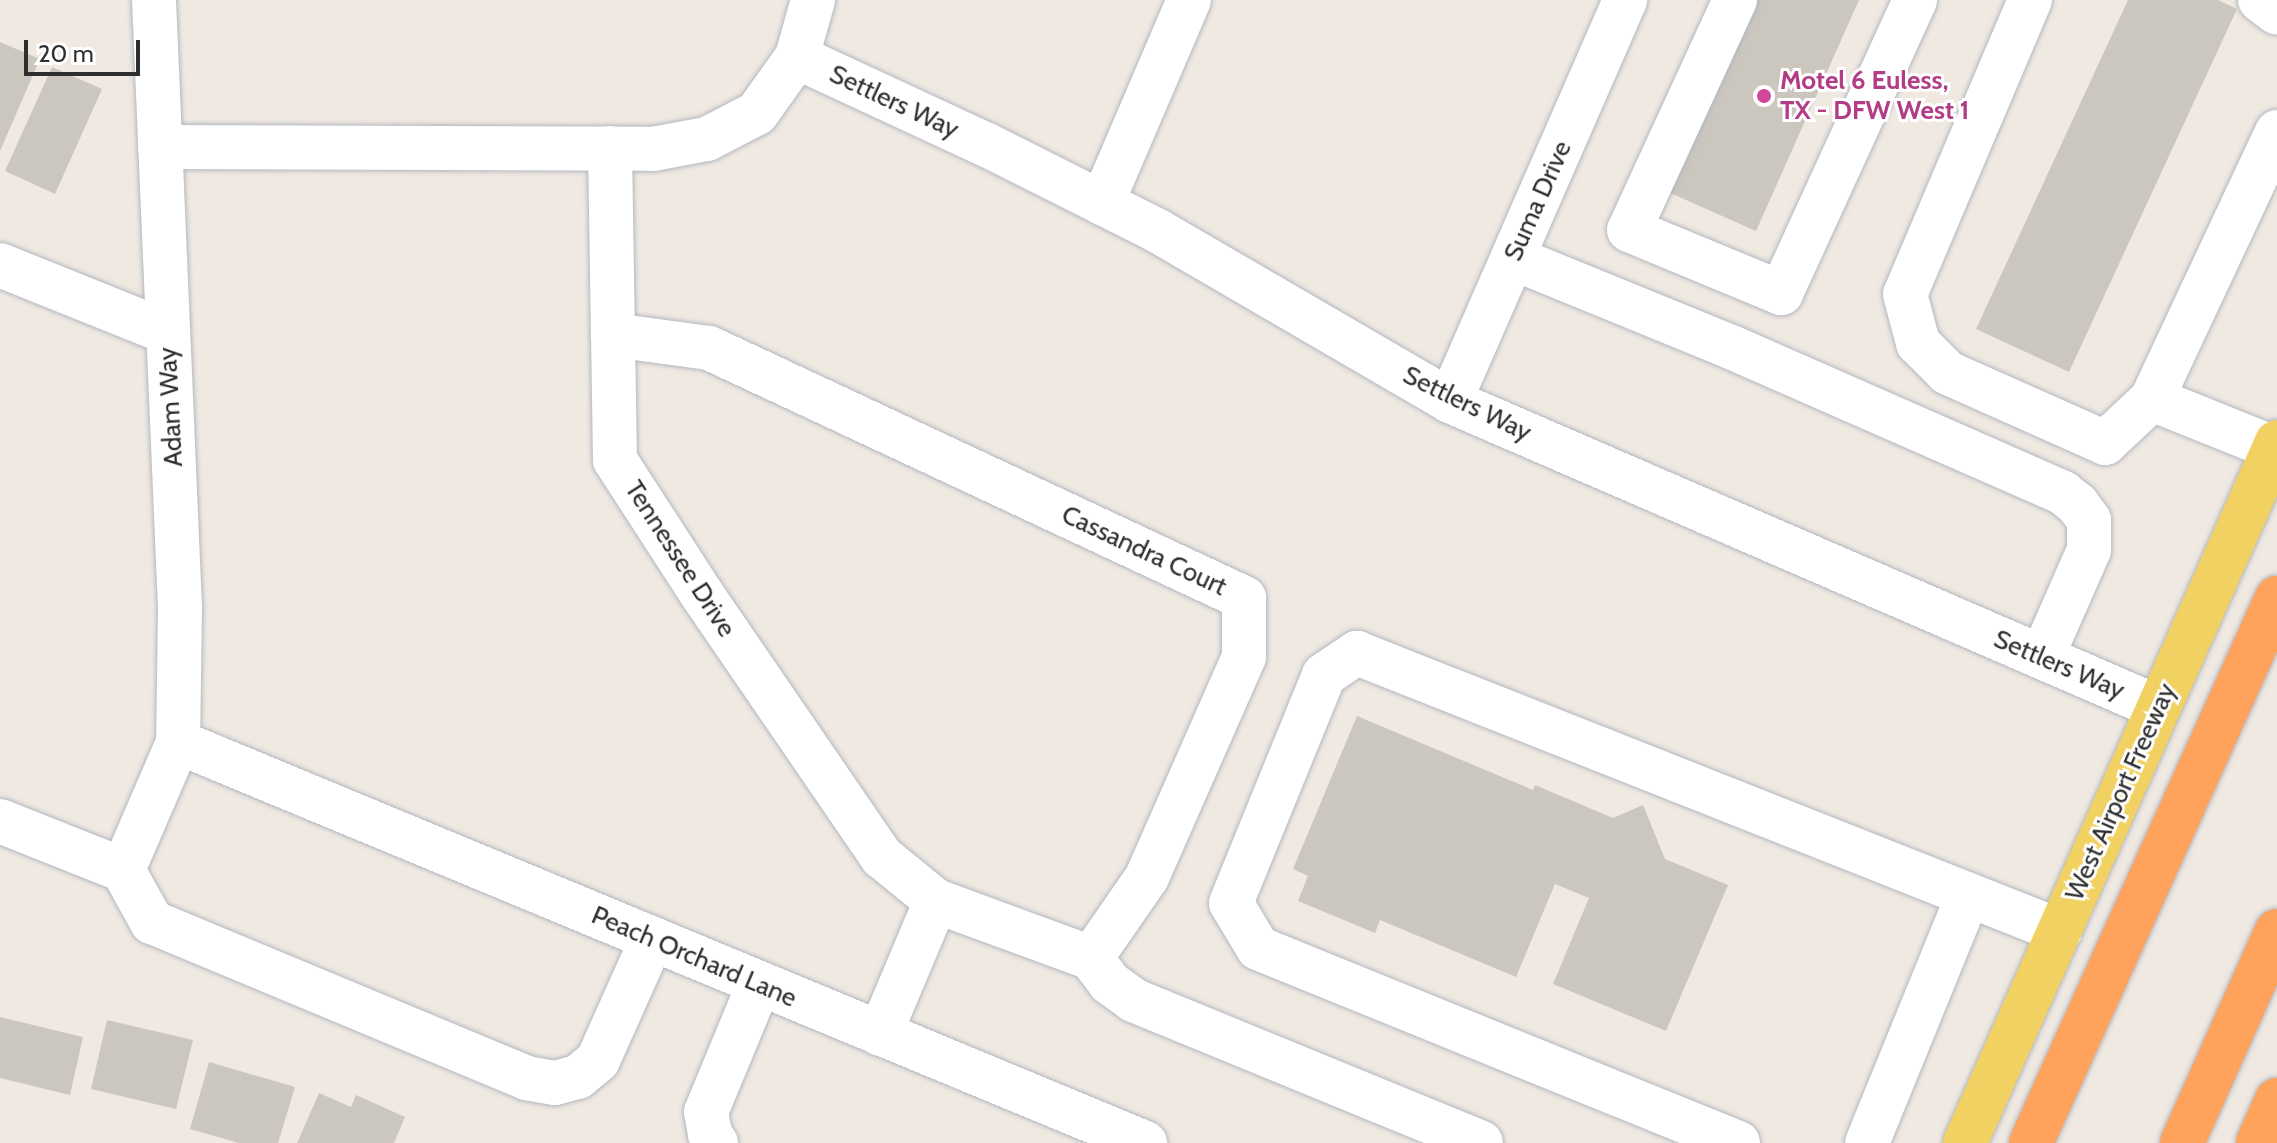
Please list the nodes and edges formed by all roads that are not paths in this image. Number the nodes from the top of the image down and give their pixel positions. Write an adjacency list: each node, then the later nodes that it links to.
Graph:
1 (154, 0): 12 (street, Adam Way)
2 (813, 0): 10 (street)
3 (1189, 0): 14 (street)
4 (1625, 0): 15 (street, Suma Drive)
5 (1735, 0): 6 (street)
6 (1915, 0)
7 (2030, 0): 19 (street)
8 (2260, 0): 9 (street)
9 (2277, 13)
10 (797, 57): 13 (street); 14 (street, Settlers Way)
11 (2277, 132): 19 (street)
12 (160, 147): 13 (street); 17 (street, Adam Way)
13 (610, 148): 18 (street, Tennessee Drive)
14 (1102, 203): 20 (street, Settlers Way)
15 (1513, 258): 20 (street, Suma Drive); 23 (street)
16 (0, 265): 17 (street)
17 (167, 332): 25 (street, Adam Way)
18 (613, 335): 29 (street, Tennessee Drive); 33 (street, Cassandra Court)
19 (2152, 399): 21 (street)
20 (1450, 401): 23 (street, Settlers Way)
21 (2276, 445): 24 (main road, West Airport Freeway)
22 (2277, 598): 43 (highway)
23 (2042, 657): 24 (street, Settlers Way)
24 (2157, 707): 30 (main road, West Airport Freeway)
25 (178, 742): 27 (street); 32 (street, Peach Orchard Lane)
26 (0, 821): 27 (street)
27 (123, 870): 32 (street)
28 (1968, 895): 30 (street); 40 (street); 41 (street)
29 (936, 901): 33 (street); 35 (street)
30 (2060, 931): 42 (main road, West Airport Freeway)
31 (2277, 931): 44 (highway)
32 (652, 939): 34 (street, Peach Orchard Lane)
33 (1091, 958): 39 (street)
34 (759, 984): 35 (street, Peach Orchard Lane); 37 (street)
35 (880, 1034): 38 (street, Peach Orchard Lane)
36 (2277, 1100): 45 (highway)
37 (716, 1143)
38 (1145, 1143)
39 (1481, 1143)
40 (1738, 1143)
41 (1867, 1143)
42 (1965, 1143)
43 (2031, 1143)
44 (2182, 1143)
45 (2258, 1143)

